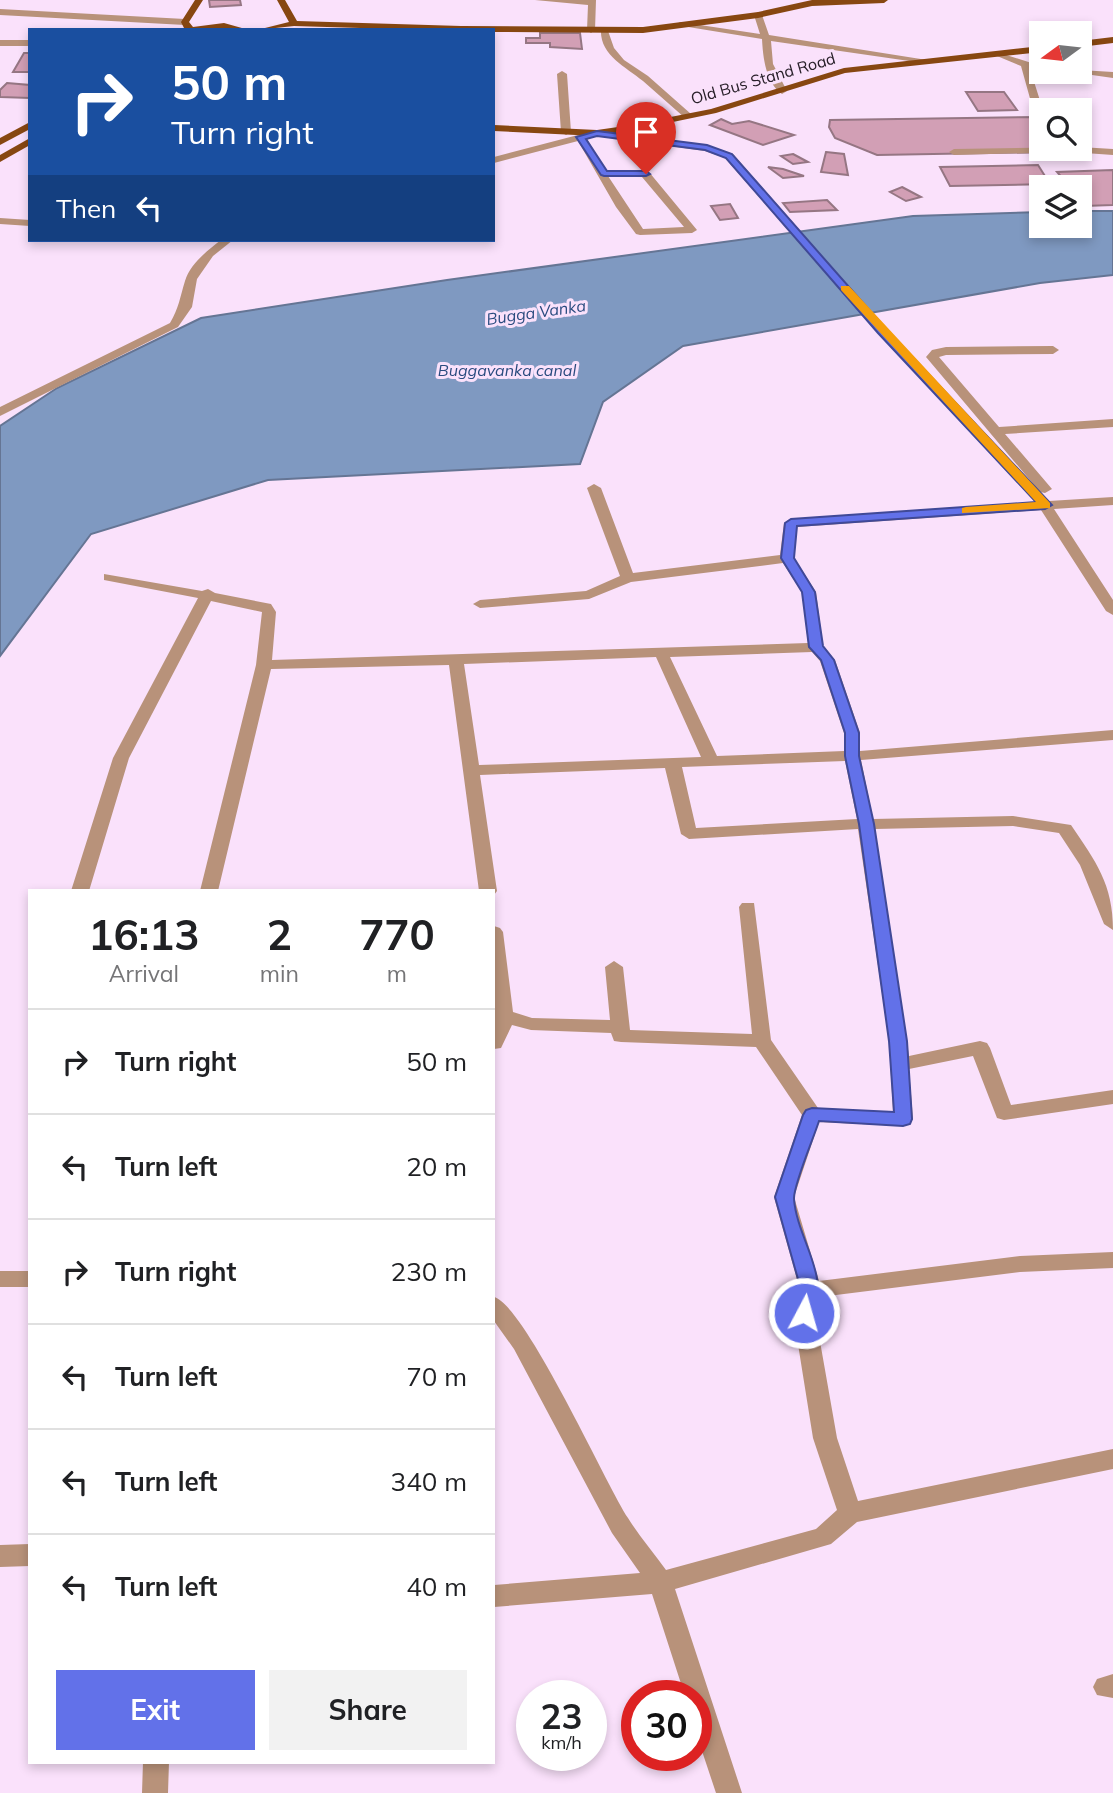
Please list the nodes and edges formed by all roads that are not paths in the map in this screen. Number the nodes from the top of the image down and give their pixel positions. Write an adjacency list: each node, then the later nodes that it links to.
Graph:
1 (25, 0): 9 (street)
2 (200, 0): 13 (main road)
3 (281, 0): 11 (main road)
4 (539, 0): 6 (street)
5 (884, 0): 7 (main road)
6 (591, 1): 16 (street)
7 (842, 1): 10 (main road)
8 (0, 12): 9 (street)
9 (12, 12): 13 (street)
10 (758, 15): 12 (main road); 18 (street)
11 (293, 23): 15 (main road); 16 (main road)
12 (680, 25): 17 (main road); 18 (street)
13 (188, 27): 14 (main road)
14 (234, 28)
15 (270, 28)
16 (591, 30): 17 (main road)
17 (604, 30): 33 (street)
18 (766, 38): 25 (street); 31 (street)
19 (1113, 40): 22 (main road)
20 (0, 43): 21 (street)
21 (28, 43)
22 (1092, 43)
23 (1029, 50): 24 (main road, Old Bus Stand Road)
24 (1000, 54): 25 (main road, Old Bus Stand Road); 26 (street)
25 (923, 60): 31 (main road, Old Bus Stand Road)
26 (1025, 67): 27 (street); 32 (street)
27 (1029, 68)
28 (562, 74): 36 (street)
29 (1092, 74): 30 (street)
30 (1113, 76)
31 (782, 91): 33 (main road, Old Bus Stand Road)
32 (1034, 98)
33 (688, 116): 37 (main road, Old Bus Stand Road)
34 (28, 126): 39 (main road)
35 (495, 128): 36 (main road, Old Bus Stand Road)
36 (566, 132): 37 (main road, Old Bus Stand Road)
37 (597, 133): 38 (street); 57 (street)
38 (581, 137): 46 (street); 47 (street)
39 (0, 142)
40 (28, 142): 45 (main road)
41 (1029, 151): 43 (street)
42 (1092, 151): 44 (street)
43 (954, 152)
44 (1113, 152)
45 (0, 159)
46 (495, 160)
47 (604, 173): 47 (street)
48 (0, 222): 49 (street)
49 (28, 223)
50 (225, 242): 52 (street)
51 (1053, 350): 54 (street)
52 (0, 412)
53 (1113, 423): 54 (street)
54 (998, 431): 57 (street)
55 (594, 488): 60 (street)
56 (1113, 501): 57 (street)
57 (1052, 505): 58 (street); 63 (street)
58 (787, 558): 60 (street); 64 (street)
59 (109, 577): 61 (street)
60 (628, 578): 62 (street)
61 (208, 593): 67 (street); 74 (street)
62 (480, 604)
63 (1111, 606)
64 (816, 647): 65 (street); 69 (street)
65 (662, 655): 66 (street); 70 (street)
66 (456, 660): 67 (street); 72 (street)
67 (264, 665): 75 (street)
68 (1113, 735): 69 (street)
69 (852, 756): 70 (street); 73 (street)
70 (711, 760): 71 (street)
71 (672, 761): 72 (street); 73 (street)
72 (471, 770): 76 (street)
73 (866, 824): 78 (street); 85 (street)
74 (81, 889)
75 (209, 889)
76 (488, 889)
77 (748, 907): 83 (street)
78 (1113, 924)
79 (495, 940): 81 (street)
80 (614, 967): 82 (street)
81 (505, 1016): 82 (street); 84 (street)
82 (620, 1027): 83 (street)
83 (762, 1041): 87 (street)
84 (495, 1042)
85 (900, 1064): 86 (street); 87 (street)
86 (1113, 1097)
87 (812, 1115): 91 (street)
88 (1113, 1260): 91 (street)
89 (0, 1279): 90 (street)
90 (28, 1279)
91 (811, 1290): 94 (street)
92 (495, 1306): 97 (street)
93 (1113, 1459): 94 (street)
94 (850, 1513): 97 (street)
95 (28, 1555): 96 (street)
96 (0, 1556)
97 (661, 1582): 98 (street); 101 (street)
98 (495, 1596)
99 (156, 1764): 100 (street)
100 (155, 1793)
101 (729, 1793)

